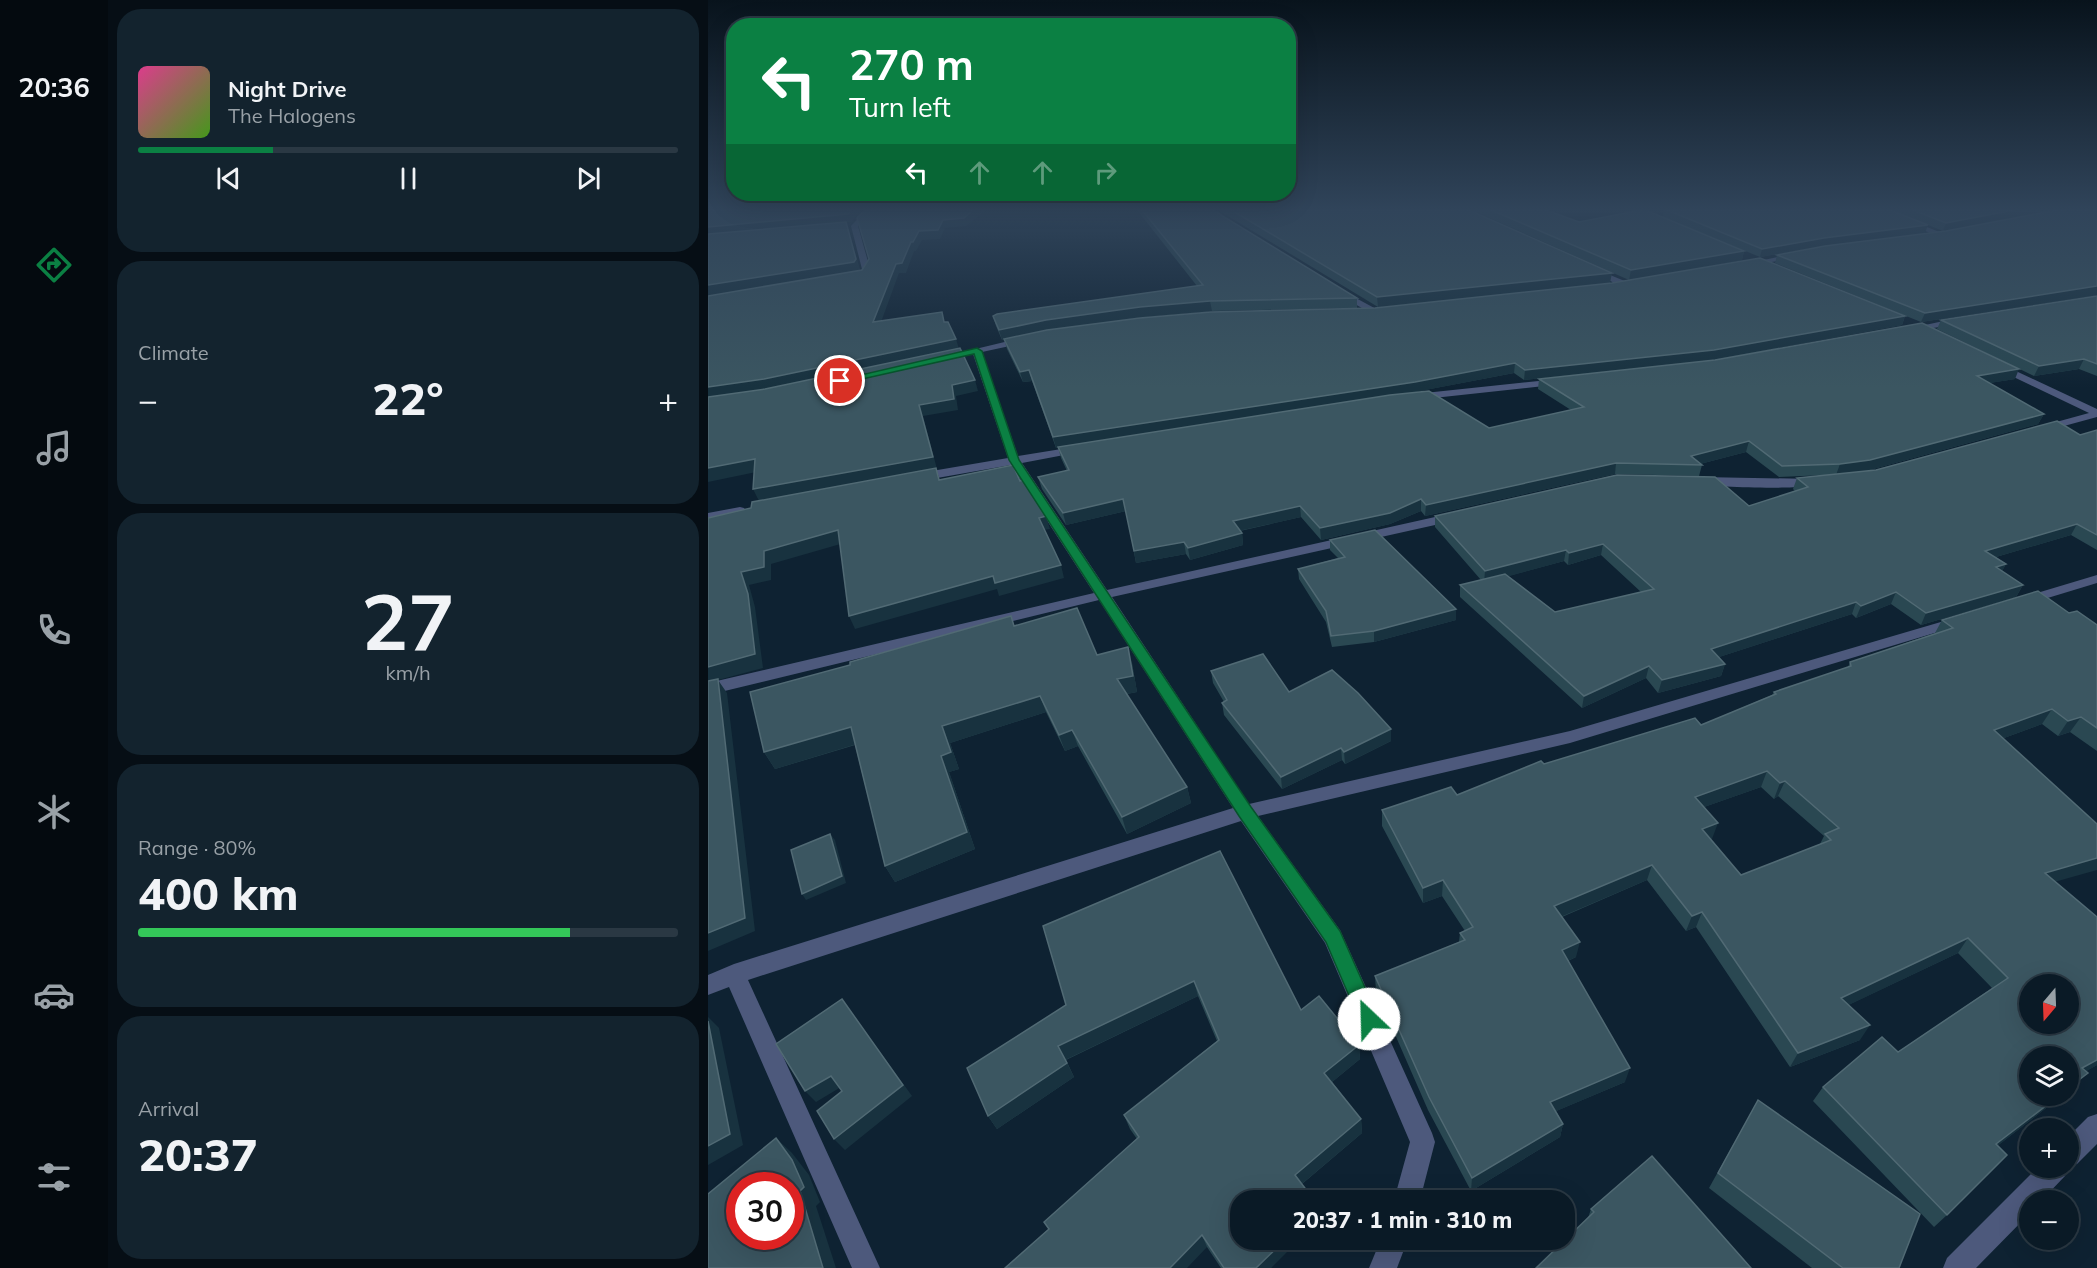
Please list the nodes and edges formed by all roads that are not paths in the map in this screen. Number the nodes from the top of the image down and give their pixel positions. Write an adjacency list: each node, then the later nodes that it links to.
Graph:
1 (866, 269): 5 (street)
2 (1591, 269): 7 (street)
3 (1774, 269): 4 (street)
4 (1779, 271)
5 (847, 278)
6 (1641, 284): 7 (street)
7 (1629, 286): 9 (street)
8 (1335, 287): 12 (street)
9 (1610, 288)
10 (1387, 310): 12 (street)
11 (1353, 312): 12 (street)
12 (1375, 312)
13 (1901, 319): 15 (street)
14 (1967, 320): 15 (street)
15 (1920, 327): 16 (street); 18 (street)
16 (1897, 332)
17 (1038, 337): 19 (street)
18 (1940, 338)
19 (977, 351): 20 (street); 27 (street)
20 (932, 361)
21 (1991, 362): 24 (street)
22 (1574, 380): 23 (street)
23 (1401, 398)
24 (2097, 414): 25 (street)
25 (2028, 433)
26 (1096, 447): 27 (street)
27 (1014, 460): 28 (street); 35 (street)
28 (908, 480)
29 (1686, 480): 30 (street)
30 (1825, 482)
31 (755, 508): 33 (street)
32 (1464, 514): 35 (street)
33 (708, 517)
34 (2097, 579): 36 (street)
35 (1103, 595): 38 (street); 39 (street)
36 (2013, 605)
37 (1969, 618): 39 (street)
38 (708, 689)
39 (1245, 812): 40 (street); 45 (street)
40 (734, 974): 41 (street); 47 (street)
41 (708, 985)
42 (2097, 1126): 43 (street)
43 (2079, 1144)
44 (2045, 1178): 49 (street)
45 (1410, 1190)
46 (1391, 1250): 48 (street)
47 (866, 1268)
48 (1383, 1268)
49 (1957, 1268)

